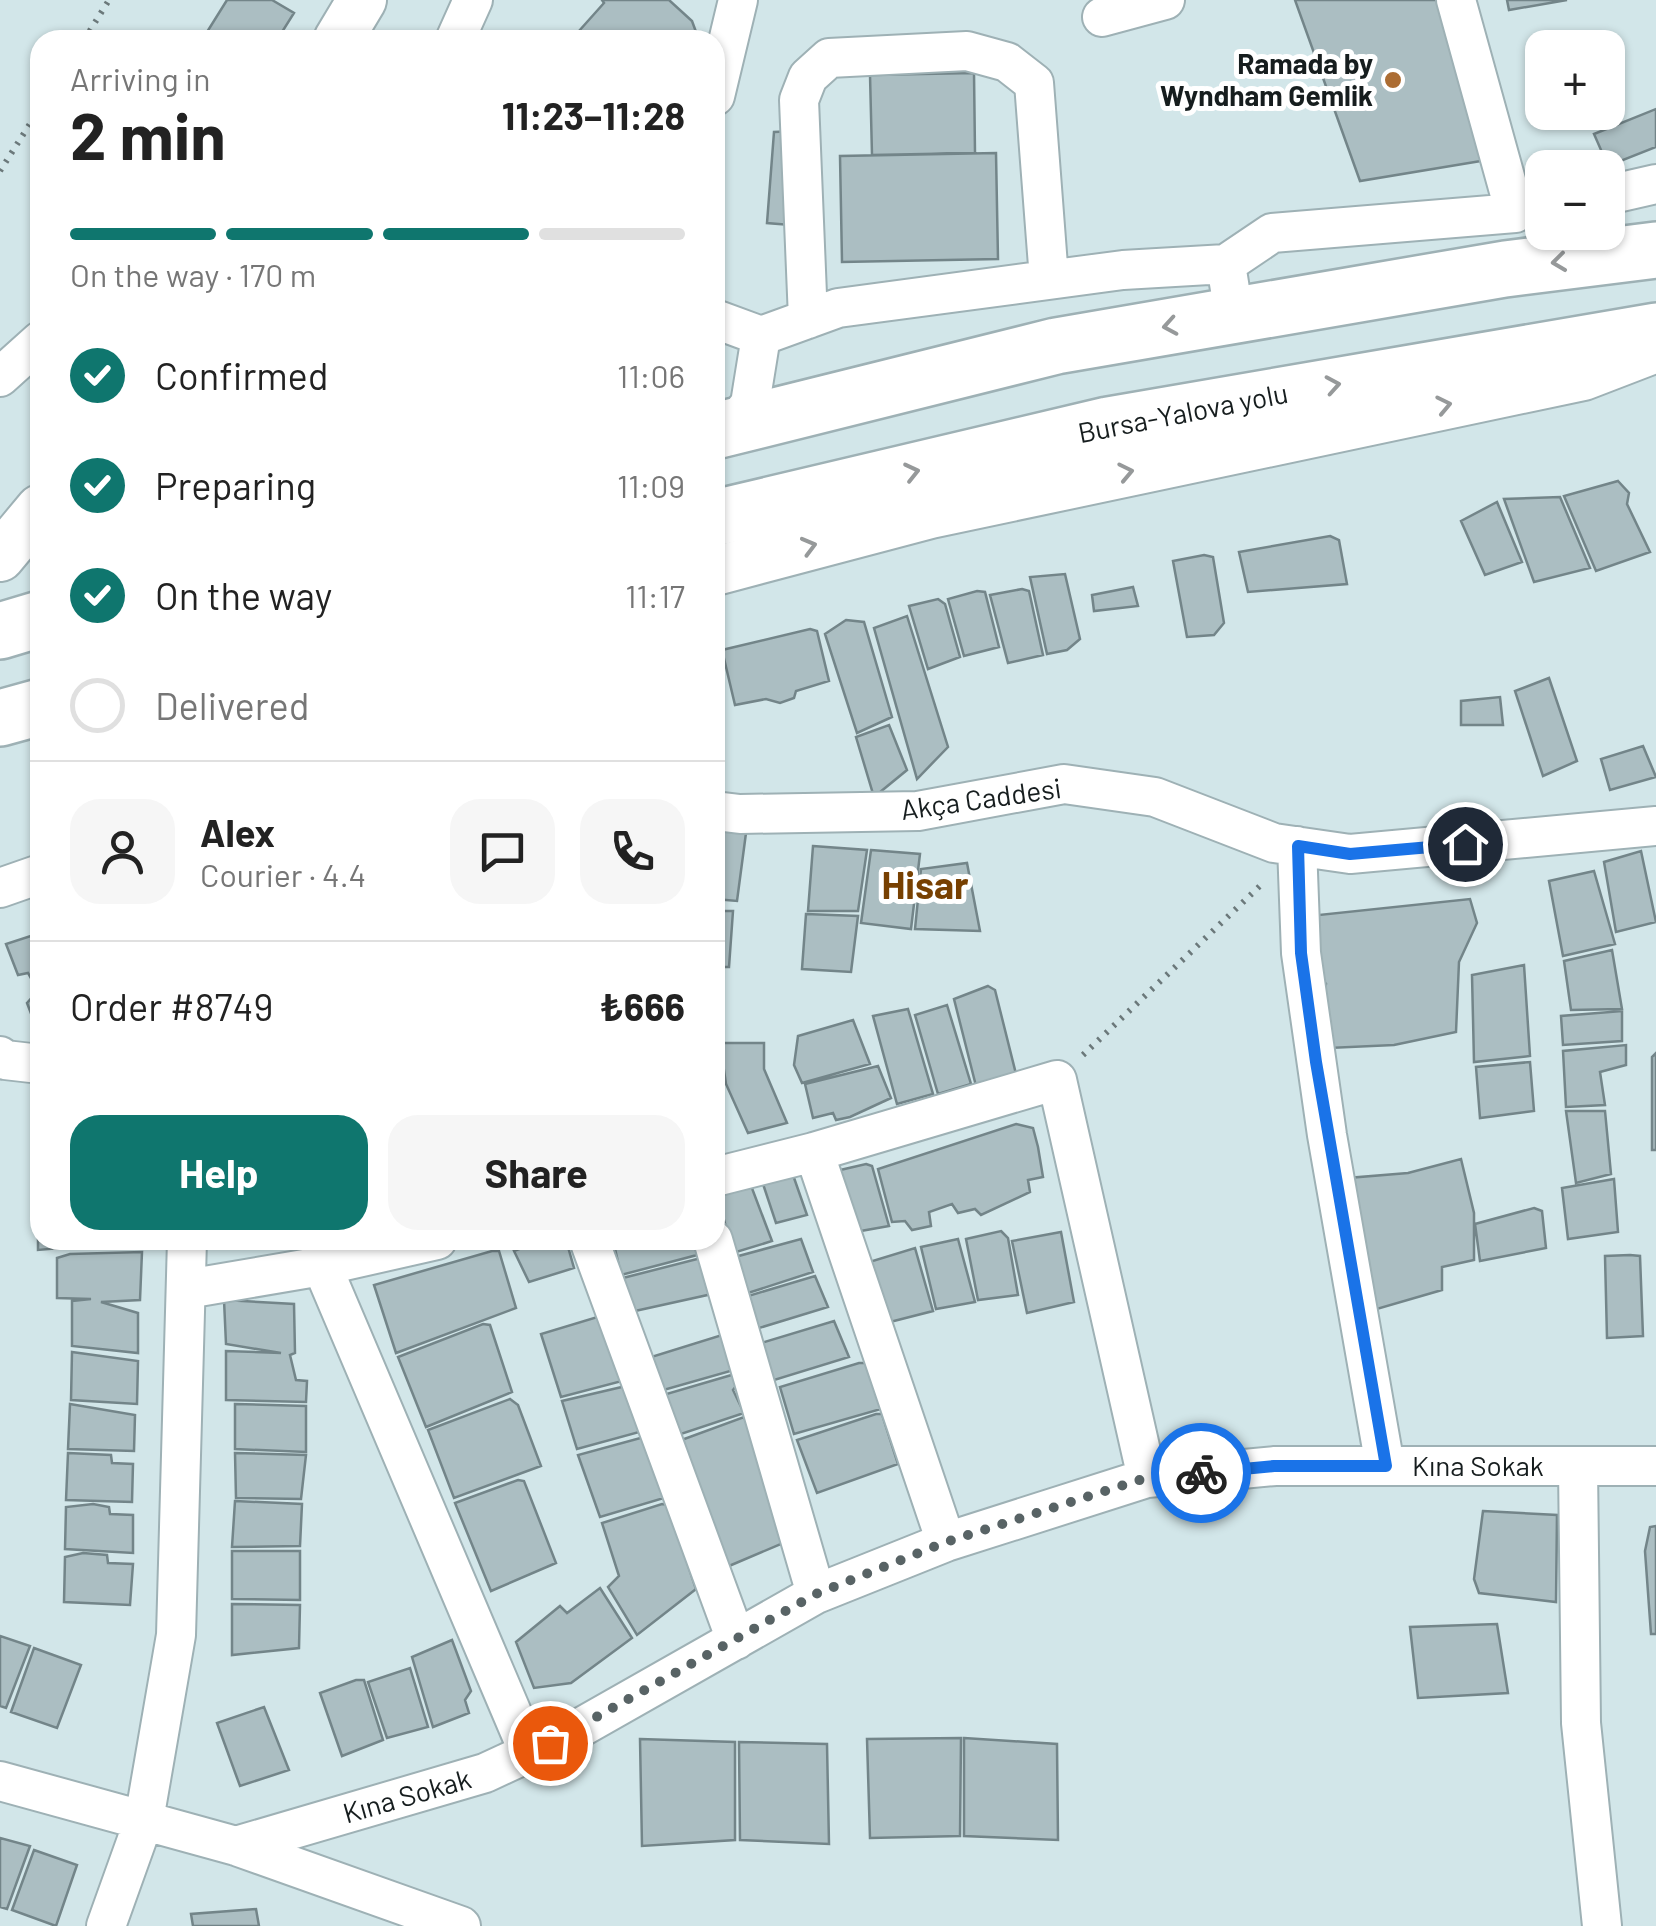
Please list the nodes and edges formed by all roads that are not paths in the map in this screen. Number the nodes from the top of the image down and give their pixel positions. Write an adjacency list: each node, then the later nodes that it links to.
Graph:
1 (362, 0): 8 (main road)
2 (381, 0): 9 (main road)
3 (473, 0): 10 (street)
4 (738, 0): 11 (street)
5 (1165, 0): 7 (street)
6 (1456, 0): 14 (street)
7 (1102, 17)
8 (344, 30)
9 (371, 30)
10 (460, 30)
11 (725, 54)
12 (1656, 184): 13 (street)
13 (1625, 192)
14 (1525, 199)
15 (1525, 211): 18 (street)
16 (1656, 250): 18 (highway, one-way to 18)
17 (1048, 280): 18 (street); 19 (street); 19 (street)
18 (1230, 290): 26 (highway, one-way to 26)
19 (808, 319): 22 (street)
20 (725, 323): 22 (street)
21 (1656, 331): 27 (highway, Bursa-Yalova yolu, one-way to 21)
22 (761, 336): 26 (street)
23 (1656, 348): 30 (main road, one-way to 23)
24 (30, 350): 25 (street)
25 (0, 376)
26 (728, 417)
27 (725, 516)
28 (30, 522): 29 (main road)
29 (0, 558)
30 (725, 568)
31 (30, 622): 32 (highway)
32 (0, 630)
33 (30, 710): 35 (highway)
34 (30, 717): 35 (main road)
35 (0, 720)
36 (725, 812): 38 (street, Akça Caddesi)
37 (1656, 826): 38 (street, Akça Caddesi)
38 (1298, 846): 51 (street)
39 (30, 878): 40 (street)
40 (0, 888)
41 (0, 1056): 42 (street)
42 (30, 1063)
43 (814, 1152): 44 (street); 54 (street); 55 (street)
44 (725, 1174)
45 (187, 1250): 50 (street)
46 (393, 1250): 49 (street)
47 (593, 1250): 57 (street)
48 (716, 1250): 56 (street)
49 (322, 1266): 50 (street); 58 (street)
50 (188, 1288): 60 (street)
51 (1386, 1466): 52 (street, Kına Sokak); 54 (street, Kına Sokak)
52 (1578, 1466): 53 (street, Kına Sokak); 64 (street)
53 (1656, 1466)
54 (1146, 1478): 55 (street, Kına Sokak)
55 (946, 1542): 56 (street, Kına Sokak)
56 (816, 1594): 57 (street, Kına Sokak)
57 (736, 1640): 58 (street, Kına Sokak)
58 (529, 1753): 61 (street, Kına Sokak)
59 (0, 1781): 60 (street)
60 (144, 1820): 61 (street); 62 (street)
61 (236, 1846): 63 (street)
62 (106, 1926)
63 (461, 1926)
64 (1602, 1926)

